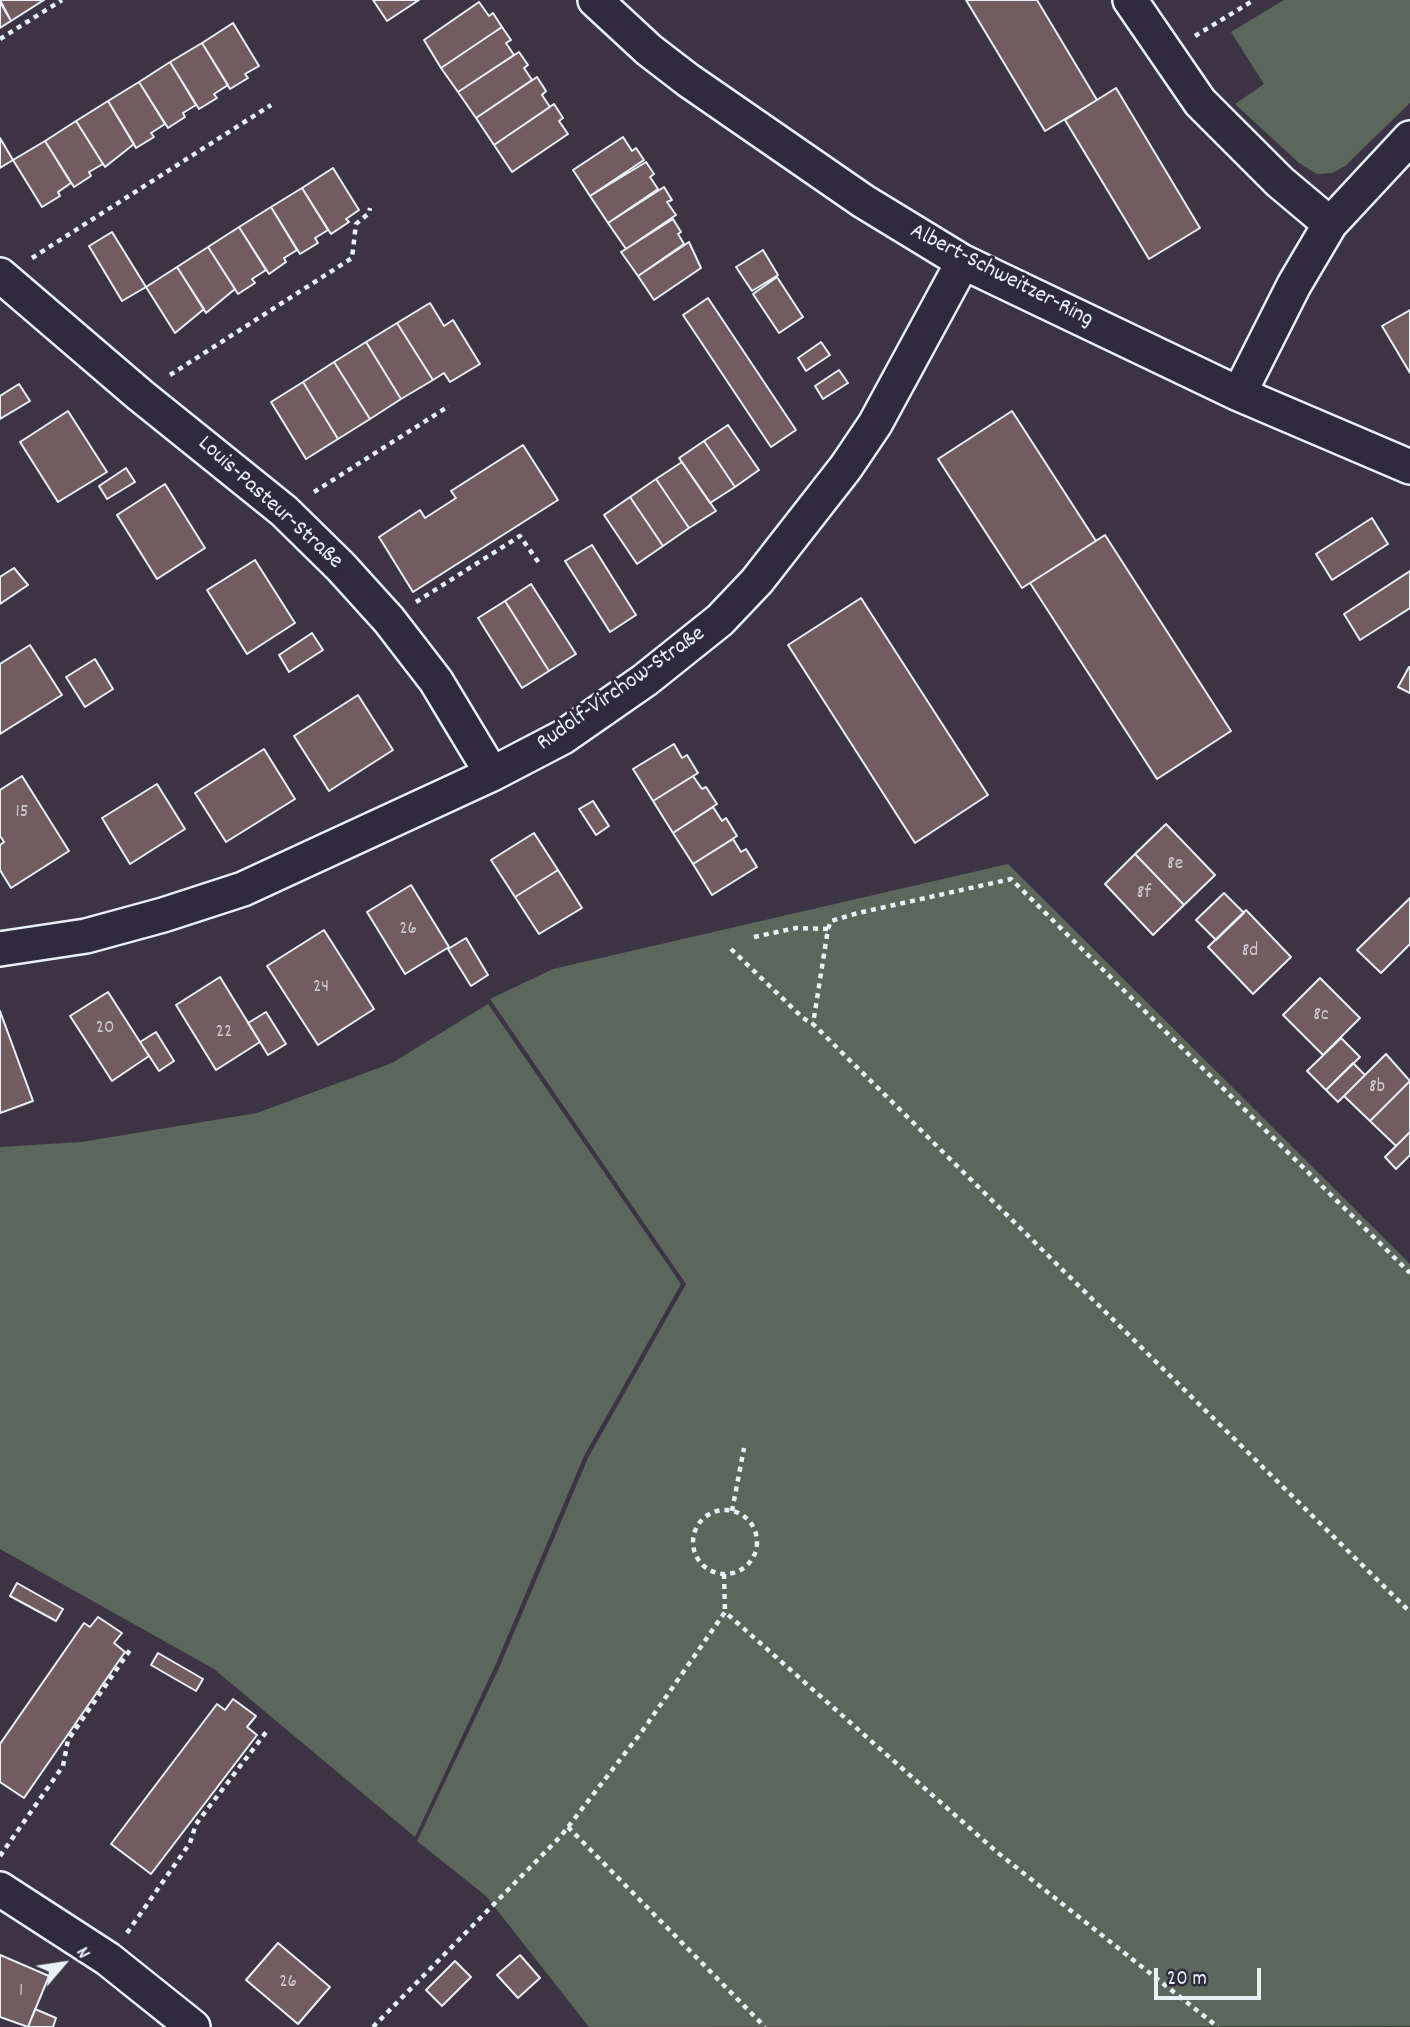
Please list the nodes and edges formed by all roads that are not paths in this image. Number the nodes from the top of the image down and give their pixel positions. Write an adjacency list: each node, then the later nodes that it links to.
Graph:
1 (595, 0): 5 (street, Albert-Schweitzer-Ring)
2 (1130, 0): 4 (street)
3 (1410, 138): 4 (street)
4 (1330, 224): 7 (street)
5 (963, 262): 7 (street, Albert-Schweitzer-Ring); 9 (street, Rudolf-Virchow-Straße)
6 (1, 276): 9 (street, Louis-Pasteur-Straße)
7 (1239, 394): 8 (street, Albert-Schweitzer-Ring)
8 (1410, 467)
9 (492, 774): 10 (street, Rudolf-Virchow-Straße)
10 (0, 949)
11 (0, 1889): 12 (street)
12 (193, 2027)

